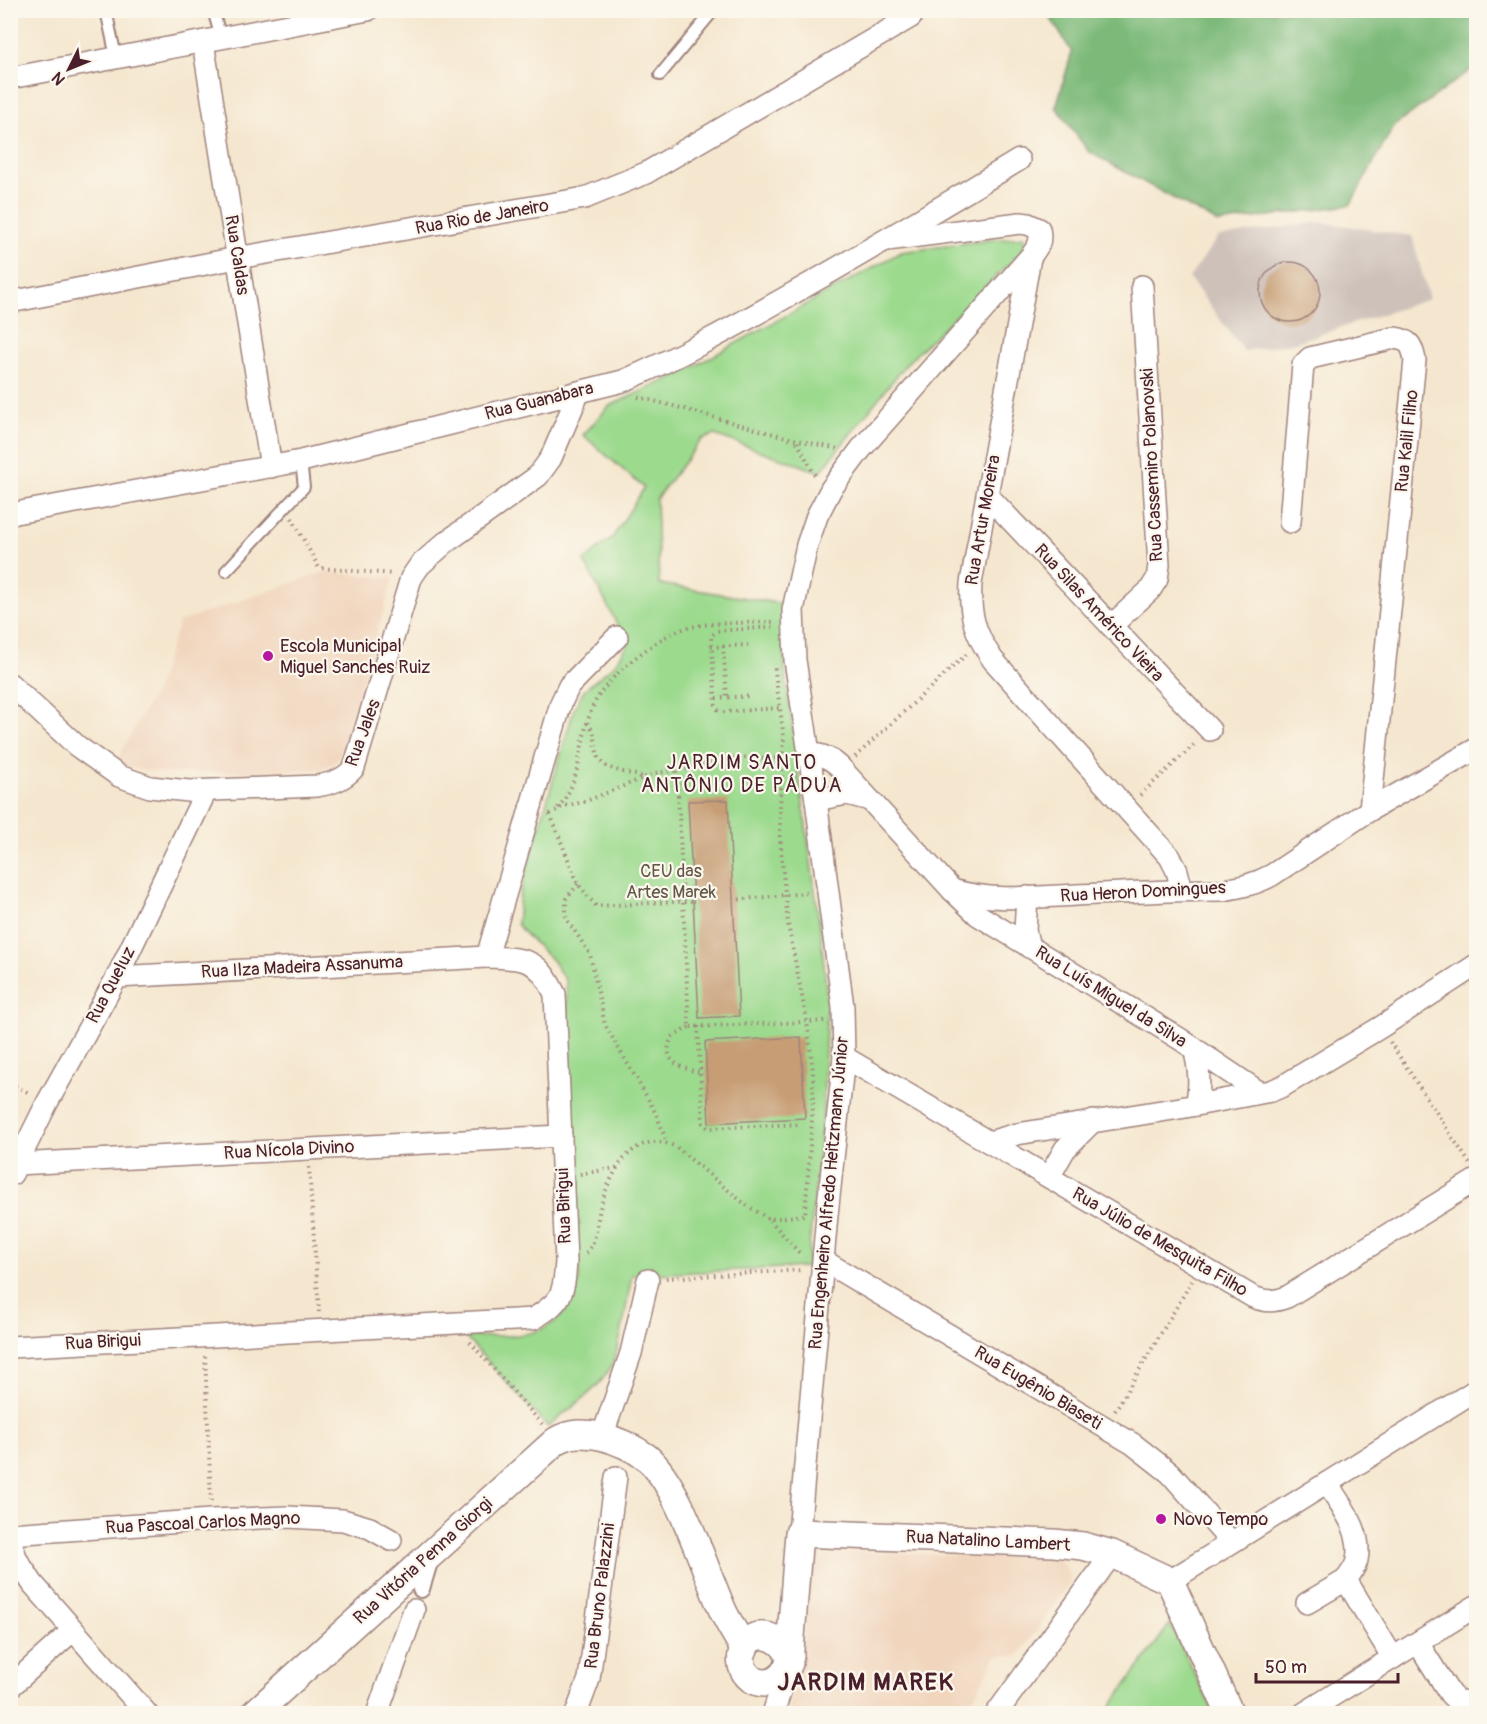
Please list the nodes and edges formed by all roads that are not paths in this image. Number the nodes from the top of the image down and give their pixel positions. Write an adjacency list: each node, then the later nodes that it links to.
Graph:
1 (106, 10): 7 (lane)
2 (213, 10): 6 (lane)
3 (368, 10): 6 (street)
4 (714, 10): 8 (lane)
5 (911, 16): 13 (street, Rua Rio de Janeiro)
6 (212, 40): 7 (street); 13 (street, Rua Caldas)
7 (116, 57): 9 (street)
8 (660, 75)
9 (10, 78)
10 (1019, 160): 11 (street, Rua Guanabara)
11 (887, 240): 12 (street, Rua Engenheiro Alfredo Heitzmann Júnior); 16 (street, Rua Guanabara)
12 (1030, 257): 19 (street, Rua Artur Moreira); 28 (street, Rua Engenheiro Alfredo Heitzmann Júnior)
13 (237, 258): 15 (street, Rua Rio de Janeiro); 18 (street, Rua Caldas)
14 (1142, 286): 23 (street, Rua Cassemiro Polanovski)
15 (10, 302)
16 (579, 392): 17 (street, Rua Guanabara); 29 (street, Rua Jales)
17 (301, 461): 18 (street, Rua Guanabara); 22 (lane)
18 (271, 468): 20 (street, Rua Guanabara)
19 (988, 496): 23 (street, Rua Silas Américo Vieira); 34 (street, Rua Artur Moreira)
20 (10, 514)
21 (1290, 522): 32 (street, Rua Kalil Filho)
22 (226, 571)
23 (1111, 626): 26 (street, Rua Silas Américo Vieira)
24 (617, 637): 37 (street)
25 (10, 684): 29 (street, Rua Jales)
26 (1210, 730)
27 (1476, 749): 32 (street, Rua Heron Domingues)
28 (808, 754): 30 (street, Rua Engenheiro Alfredo Heitzmann Júnior); 31 (street, Rua Luís Miguel da Silva)
29 (206, 791): 39 (street, Rua Queluz)
30 (816, 800): 31 (street); 41 (street, Rua Engenheiro Alfredo Heitzmann Júnior)
31 (870, 800): 33 (street, Rua Luís Miguel da Silva)
32 (1370, 810): 34 (street, Rua Heron Domingues)
33 (952, 890): 35 (street, Rua Heron Domingues); 36 (street, Rua Luís Miguel da Silva)
34 (1182, 890): 35 (street, Rua Heron Domingues)
35 (1027, 897): 36 (street, Rua Luís Miguel da Silva)
36 (1029, 947): 40 (street, Rua Luís Miguel da Silva)
37 (487, 957): 39 (street, Rua Ilza Madeira Assanuma); 45 (street, Rua Birigui)
38 (1476, 965): 42 (street)
39 (117, 977): 47 (street, Rua Queluz)
40 (1194, 1048): 42 (street, Rua Luís Miguel da Silva); 43 (street, Rua Luís Miguel da Silva)
41 (844, 1057): 46 (street, Rua Júlio de Mesquita Filho); 50 (street, Rua Engenheiro Alfredo Heitzmann Júnior)
42 (1259, 1092): 43 (street)
43 (1196, 1105): 44 (street)
44 (1093, 1121): 46 (street); 49 (street)
45 (561, 1136): 47 (street, Rua Nícola Divino); 52 (street, Rua Birigui)
46 (989, 1142): 49 (street, Rua Júlio de Mesquita Filho)
47 (14, 1171)
48 (1473, 1172): 49 (street, Rua Júlio de Mesquita Filho)
49 (1049, 1177)
50 (814, 1265): 57 (street, Rua Engenheiro Alfredo Heitzmann Júnior); 61 (street, Rua Eugênio Biaseti)
51 (648, 1280): 54 (street)
52 (10, 1347)
53 (1476, 1390): 56 (street)
54 (602, 1437): 62 (street, Rua Vitória Penna Giorgi); 72 (street, Rua Vitória Penna Giorgi)
55 (616, 1477): 82 (street, Rua Bruno Palazzini)
56 (1327, 1483): 61 (street); 64 (street)
57 (799, 1533): 63 (street, Rua Natalino Lambert); 68 (street, Rua Engenheiro Alfredo Heitzmann Júnior)
58 (10, 1534): 60 (street, Rua Pascoal Carlos Magno)
59 (10, 1540): 71 (street)
60 (391, 1540)
61 (1232, 1542): 65 (street)
62 (432, 1553): 66 (street); 80 (street, Rua Vitória Penna Giorgi)
63 (1112, 1554): 65 (street, Rua Natalino Lambert); 85 (street)
64 (1346, 1580): 67 (street); 74 (street)
65 (1170, 1581): 86 (street)
66 (421, 1589)
67 (1307, 1603)
68 (795, 1605): 72 (street, Rua Engenheiro Alfredo Heitzmann Júnior); 75 (street, Rua Engenheiro Alfredo Heitzmann Júnior)
69 (1476, 1606): 73 (street)
70 (414, 1610): 81 (street)
71 (72, 1631): 77 (street); 79 (street)
72 (755, 1642): 75 (street); 76 (street)
73 (1418, 1643): 74 (street); 78 (street)
74 (1393, 1658): 87 (street)
75 (788, 1663): 76 (street); 84 (street, Rua Engenheiro Alfredo Heitzmann Júnior)
76 (750, 1678): 83 (street)
77 (10, 1687)
78 (1476, 1702)
79 (147, 1713)
80 (254, 1713)
81 (377, 1713)
82 (576, 1713)
83 (766, 1713)
84 (773, 1713)
85 (996, 1713)
86 (1230, 1713)
87 (1303, 1713)

